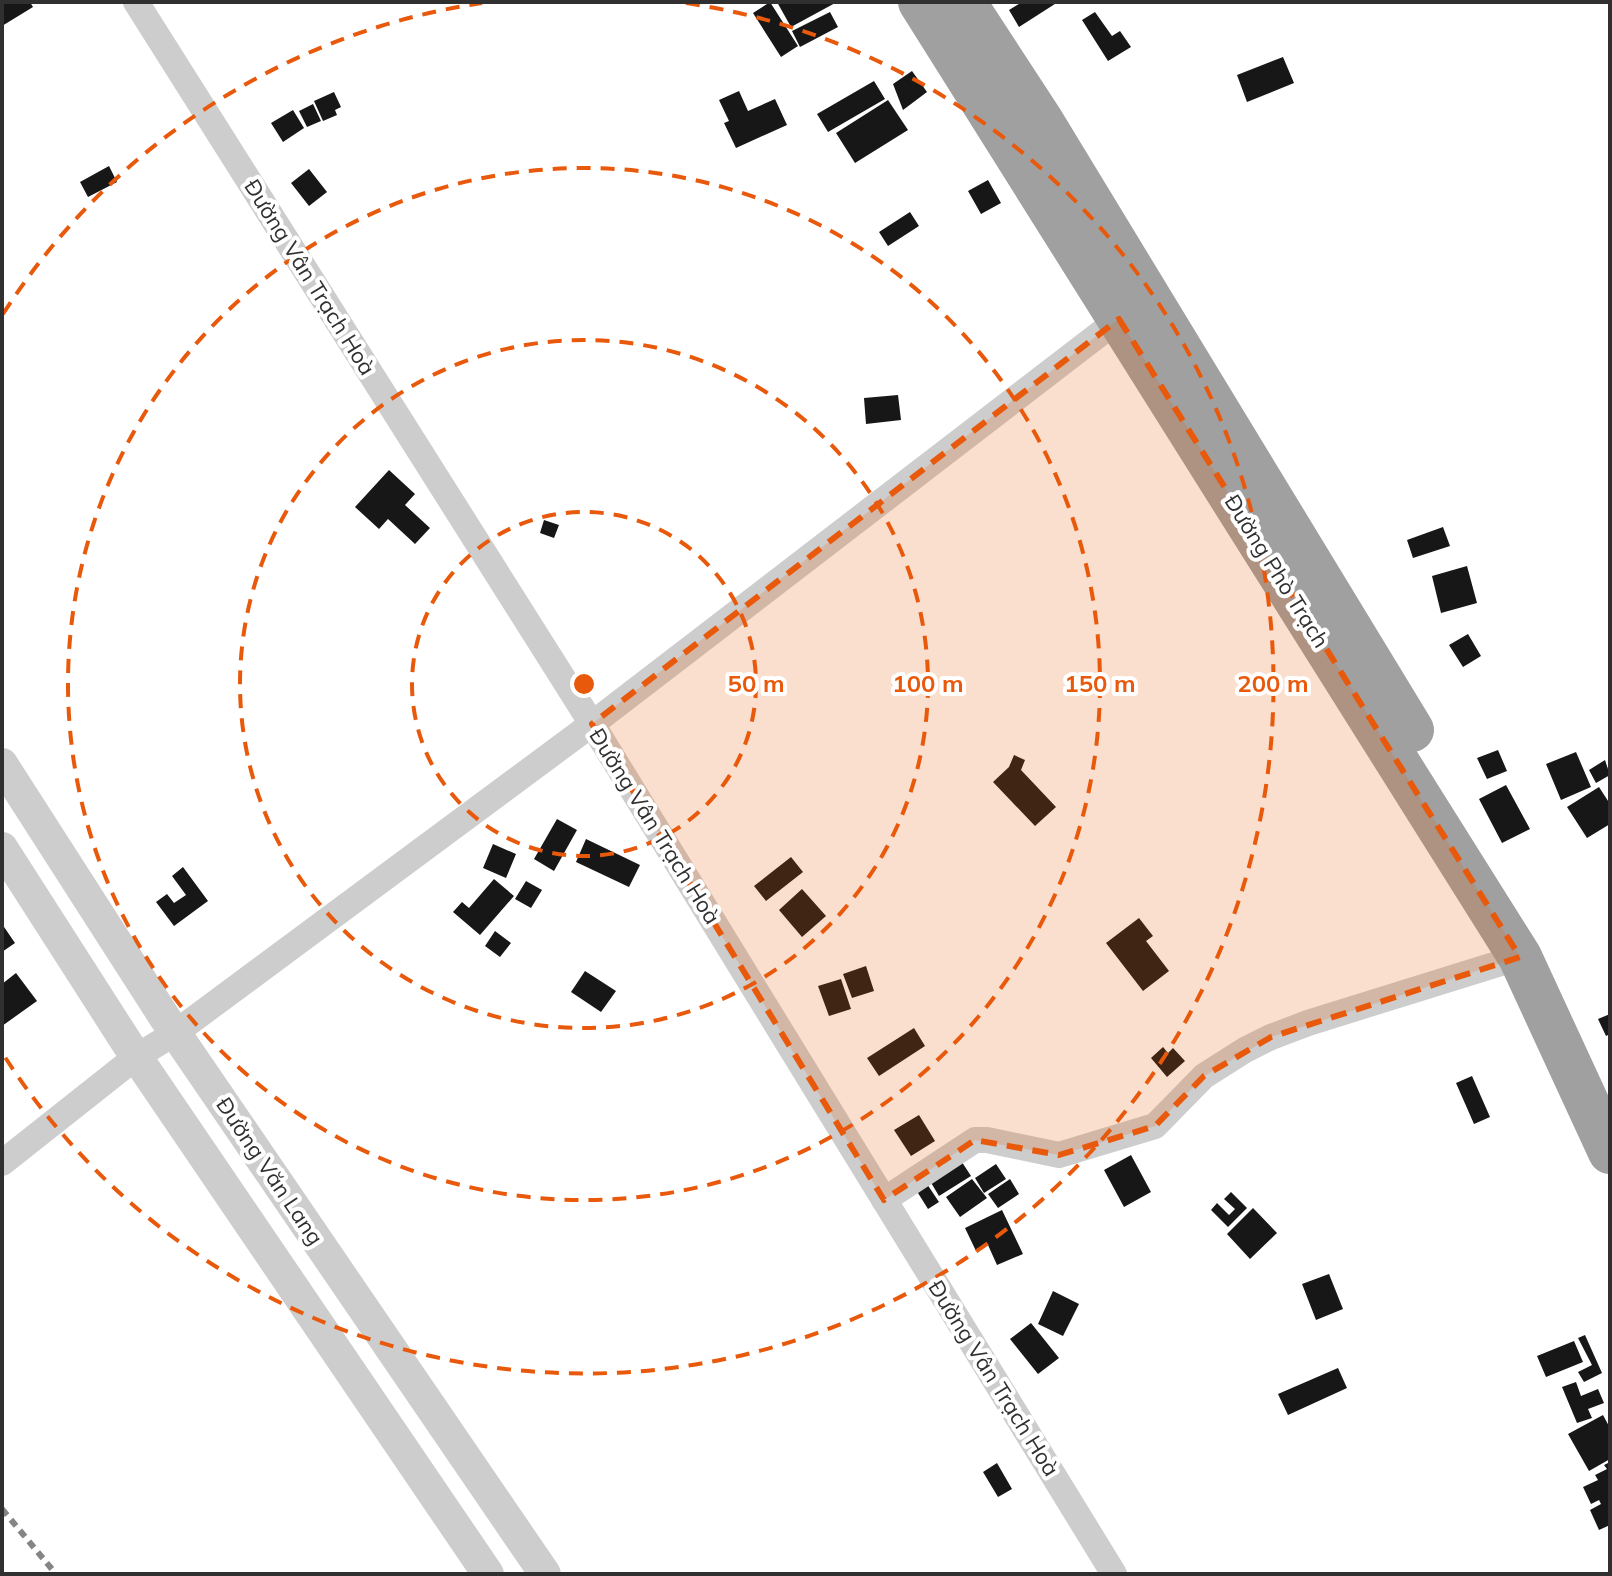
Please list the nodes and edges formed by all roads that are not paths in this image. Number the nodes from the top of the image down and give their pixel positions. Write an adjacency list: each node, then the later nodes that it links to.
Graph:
1 (136, 2): 7 (street, Đường Vân Trạch Hoà)
2 (920, 2): 4 (highway, Đường Phò Trạch)
3 (964, 2): 4 (highway, Đường Phò Trạch)
4 (1025, 131): 5 (highway, Đường Phò Trạch); 6 (highway, Đường Phò Trạch)
5 (1119, 319): 6 (highway, Đường Phò Trạch); 7 (street)
6 (1376, 700): 10 (highway, Đường Phò Trạch); 13 (highway, Đường Phò Trạch)
7 (592, 724): 11 (street); 16 (street, Đường Vân Trạch Hoà)
8 (2, 764): 11 (street, Đường Văn Lang)
9 (2, 848): 12 (street, Đường Văn Lang)
10 (1520, 957): 14 (highway, Đường Phò Trạch); 16 (street)
11 (175, 1033): 12 (street); 18 (street, Đường Văn Lang)
12 (136, 1057): 15 (street); 17 (street, Đường Văn Lang)
13 (1610, 1084)
14 (1610, 1152)
15 (2, 1163)
16 (884, 1200): 19 (street, Đường Vân Trạch Hoà)
17 (488, 1574)
18 (545, 1574)
19 (1114, 1574)

